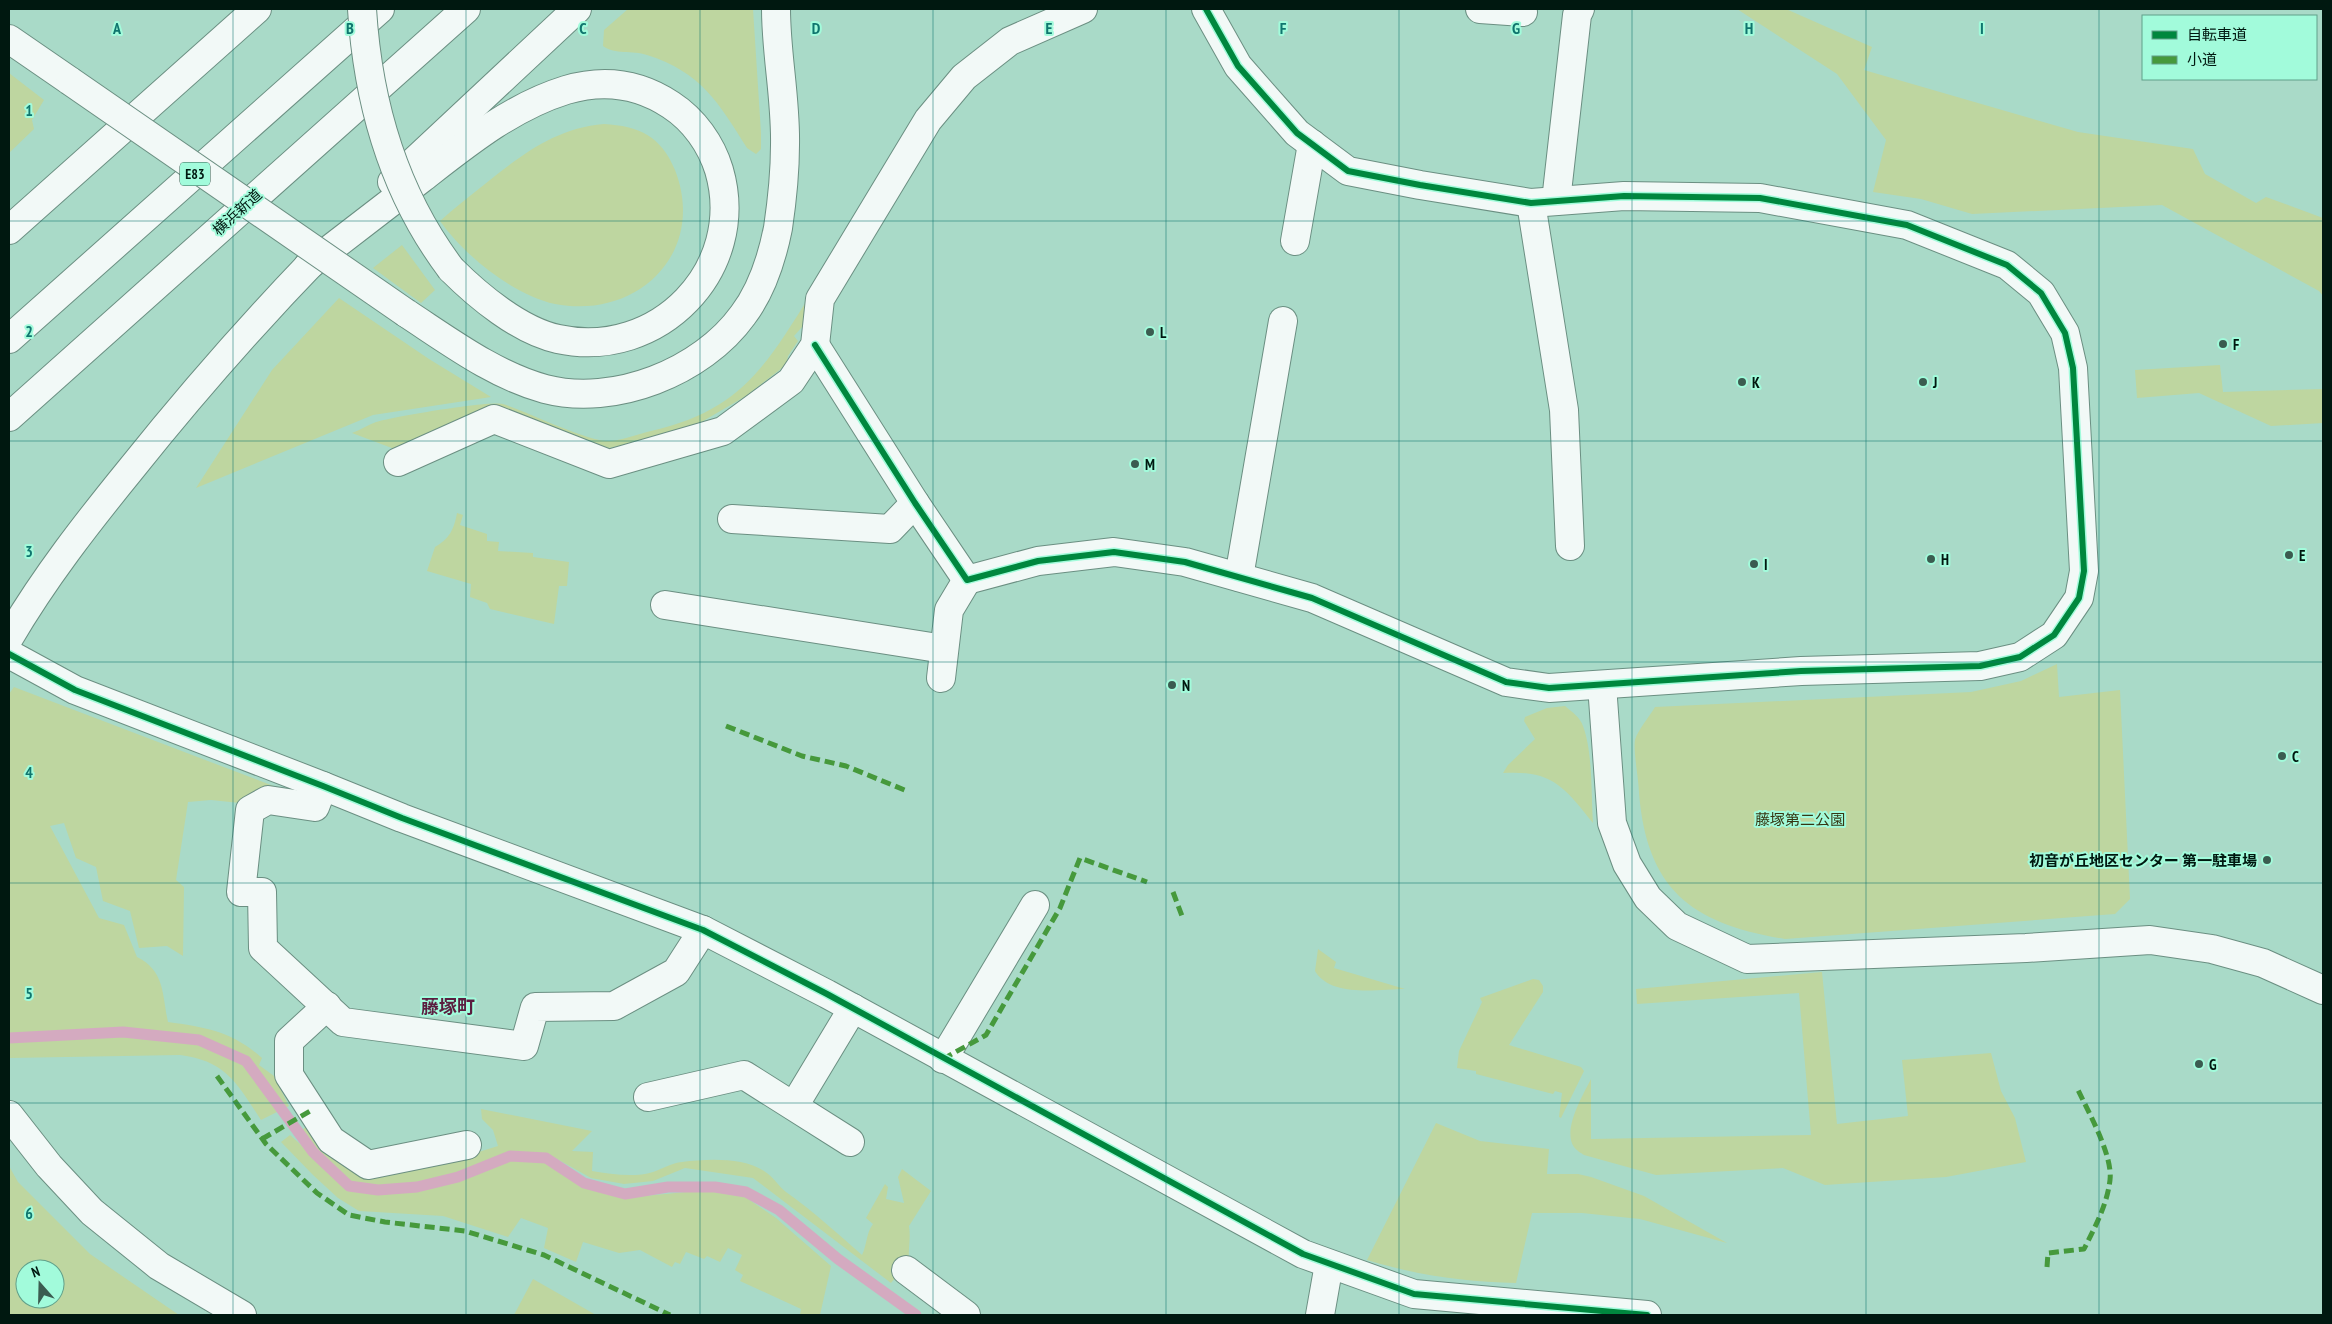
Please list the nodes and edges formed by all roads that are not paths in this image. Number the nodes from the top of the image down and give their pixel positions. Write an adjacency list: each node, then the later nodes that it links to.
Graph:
1 (256, 9): 15 (main road)
2 (362, 9): 17 (main road, bridge)
3 (380, 9): 19 (main road, E83)
4 (466, 9): 21 (main road, 横浜新道)
5 (577, 9): 17 (main road)
6 (776, 9): 12 (main road, bridge)
7 (1083, 9): 20 (main road)
8 (1206, 9): 13 (main road)
9 (1480, 9): 11 (main road)
10 (1580, 9): 14 (main road)
11 (1523, 12)
12 (9, 40)
13 (1312, 144): 14 (main road); 16 (main road)
14 (1544, 202): 25 (main road); 33 (main road)
15 (9, 230)
16 (1296, 241)
17 (308, 266): 29 (main road)
18 (1283, 321): 26 (main road)
19 (9, 338)
20 (815, 345): 22 (main road); 23 (main road)
21 (9, 417)
22 (398, 462)
23 (915, 502): 24 (main road); 27 (main road)
24 (732, 519)
25 (1570, 546)
26 (1239, 577): 27 (main road); 33 (main road)
27 (967, 580): 30 (main road)
28 (665, 605): 30 (main road)
29 (9, 638)
30 (944, 649): 32 (main road)
31 (9, 654): 34 (main road)
32 (941, 678)
33 (1602, 686): 37 (main road)
34 (324, 786): 36 (main road); 38 (main road)
35 (1034, 905): 40 (main road)
36 (703, 930): 38 (main road); 39 (main road)
37 (2323, 990)
38 (327, 1006): 45 (main road)
39 (853, 1008): 40 (main road); 42 (main road)
40 (943, 1058): 46 (main road)
41 (648, 1097): 42 (main road)
42 (794, 1106): 44 (main road)
43 (9, 1115): 49 (main road)
44 (850, 1142)
45 (467, 1145)
46 (1329, 1264): 48 (main road); 51 (main road)
47 (906, 1270): 50 (main road)
48 (1486, 1309): 52 (main road)
49 (242, 1315)
50 (966, 1315)
51 (1320, 1315)
52 (1647, 1315)

